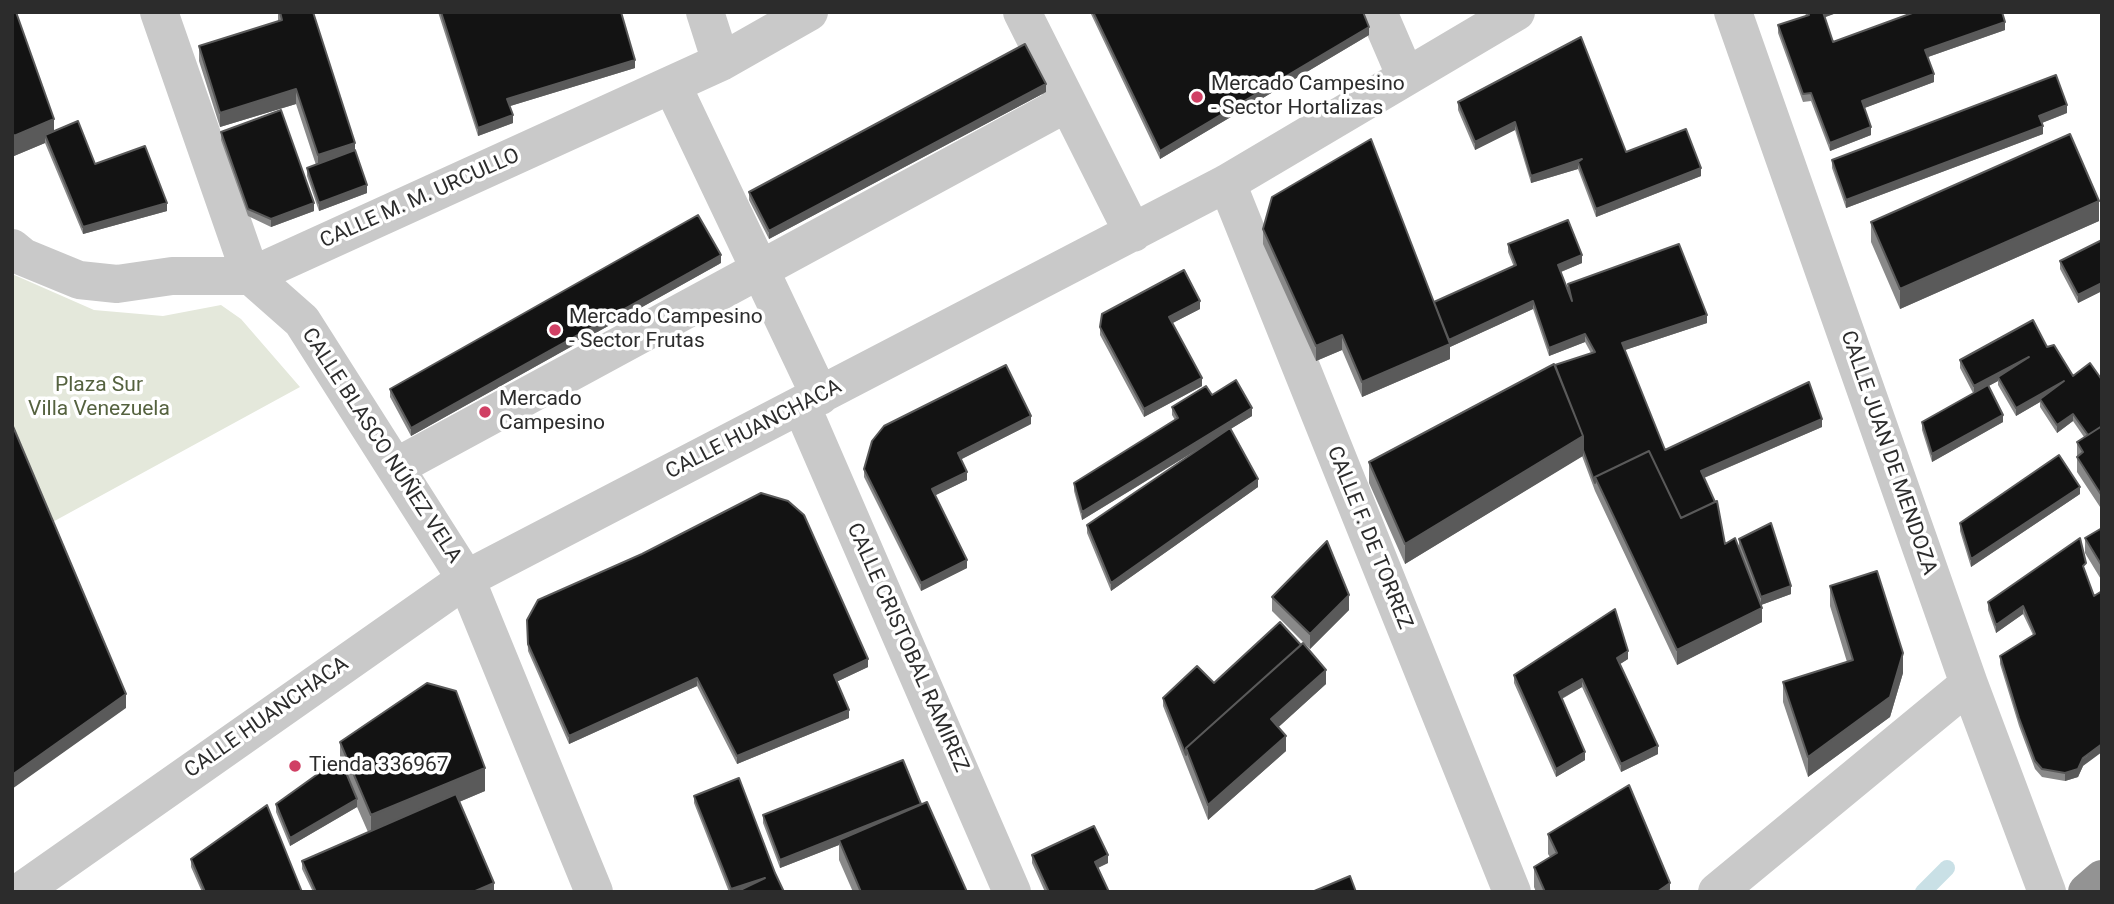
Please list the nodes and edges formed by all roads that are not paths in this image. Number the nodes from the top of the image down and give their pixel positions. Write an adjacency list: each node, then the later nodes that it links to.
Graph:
1 (159, 12): 16 (street, CALLE BLASCO NÚÑEZ VELA)
2 (705, 12): 8 (street)
3 (809, 12): 8 (street, CALLE M. M. URCULLO)
4 (1022, 12): 11 (street)
5 (1378, 12): 9 (street)
6 (1516, 12): 9 (street, CALLE HUANCHACA)
7 (1733, 12): 20 (street, CALLE JUAN DE MENDOZA)
8 (721, 62): 10 (street, CALLE M. M. URCULLO)
9 (1406, 78): 12 (street, CALLE HUANCHACA)
10 (672, 85): 15 (street, CALLE CRISTOBAL RAMIREZ); 16 (street, CALLE M. M. URCULLO)
11 (1067, 103): 13 (street); 15 (street)
12 (1227, 183): 13 (street, CALLE HUANCHACA); 25 (street, CALLE F. DE TORREZ)
13 (1133, 233): 17 (street, CALLE HUANCHACA)
14 (12, 248): 16 (street, CALLE M. M. URCULLO)
15 (760, 268): 17 (street, CALLE CRISTOBAL RAMIREZ); 18 (street)
16 (251, 276): 18 (street, CALLE BLASCO NÚÑEZ VELA)
17 (810, 400): 19 (street, CALLE HUANCHACA); 24 (street, CALLE CRISTOBAL RAMIREZ)
18 (396, 467): 19 (street, CALLE BLASCO NÚÑEZ VELA)
19 (466, 579): 22 (street, CALLE HUANCHACA); 23 (street, CALLE BLASCO NÚÑEZ VELA)
20 (1969, 684): 26 (street); 27 (street, CALLE JUAN DE MENDOZA)
21 (2102, 879): 28 (highway)
22 (20, 892)
23 (594, 892)
24 (1012, 892)
25 (1512, 892)
26 (1717, 892)
27 (2047, 892)
28 (2087, 892)

